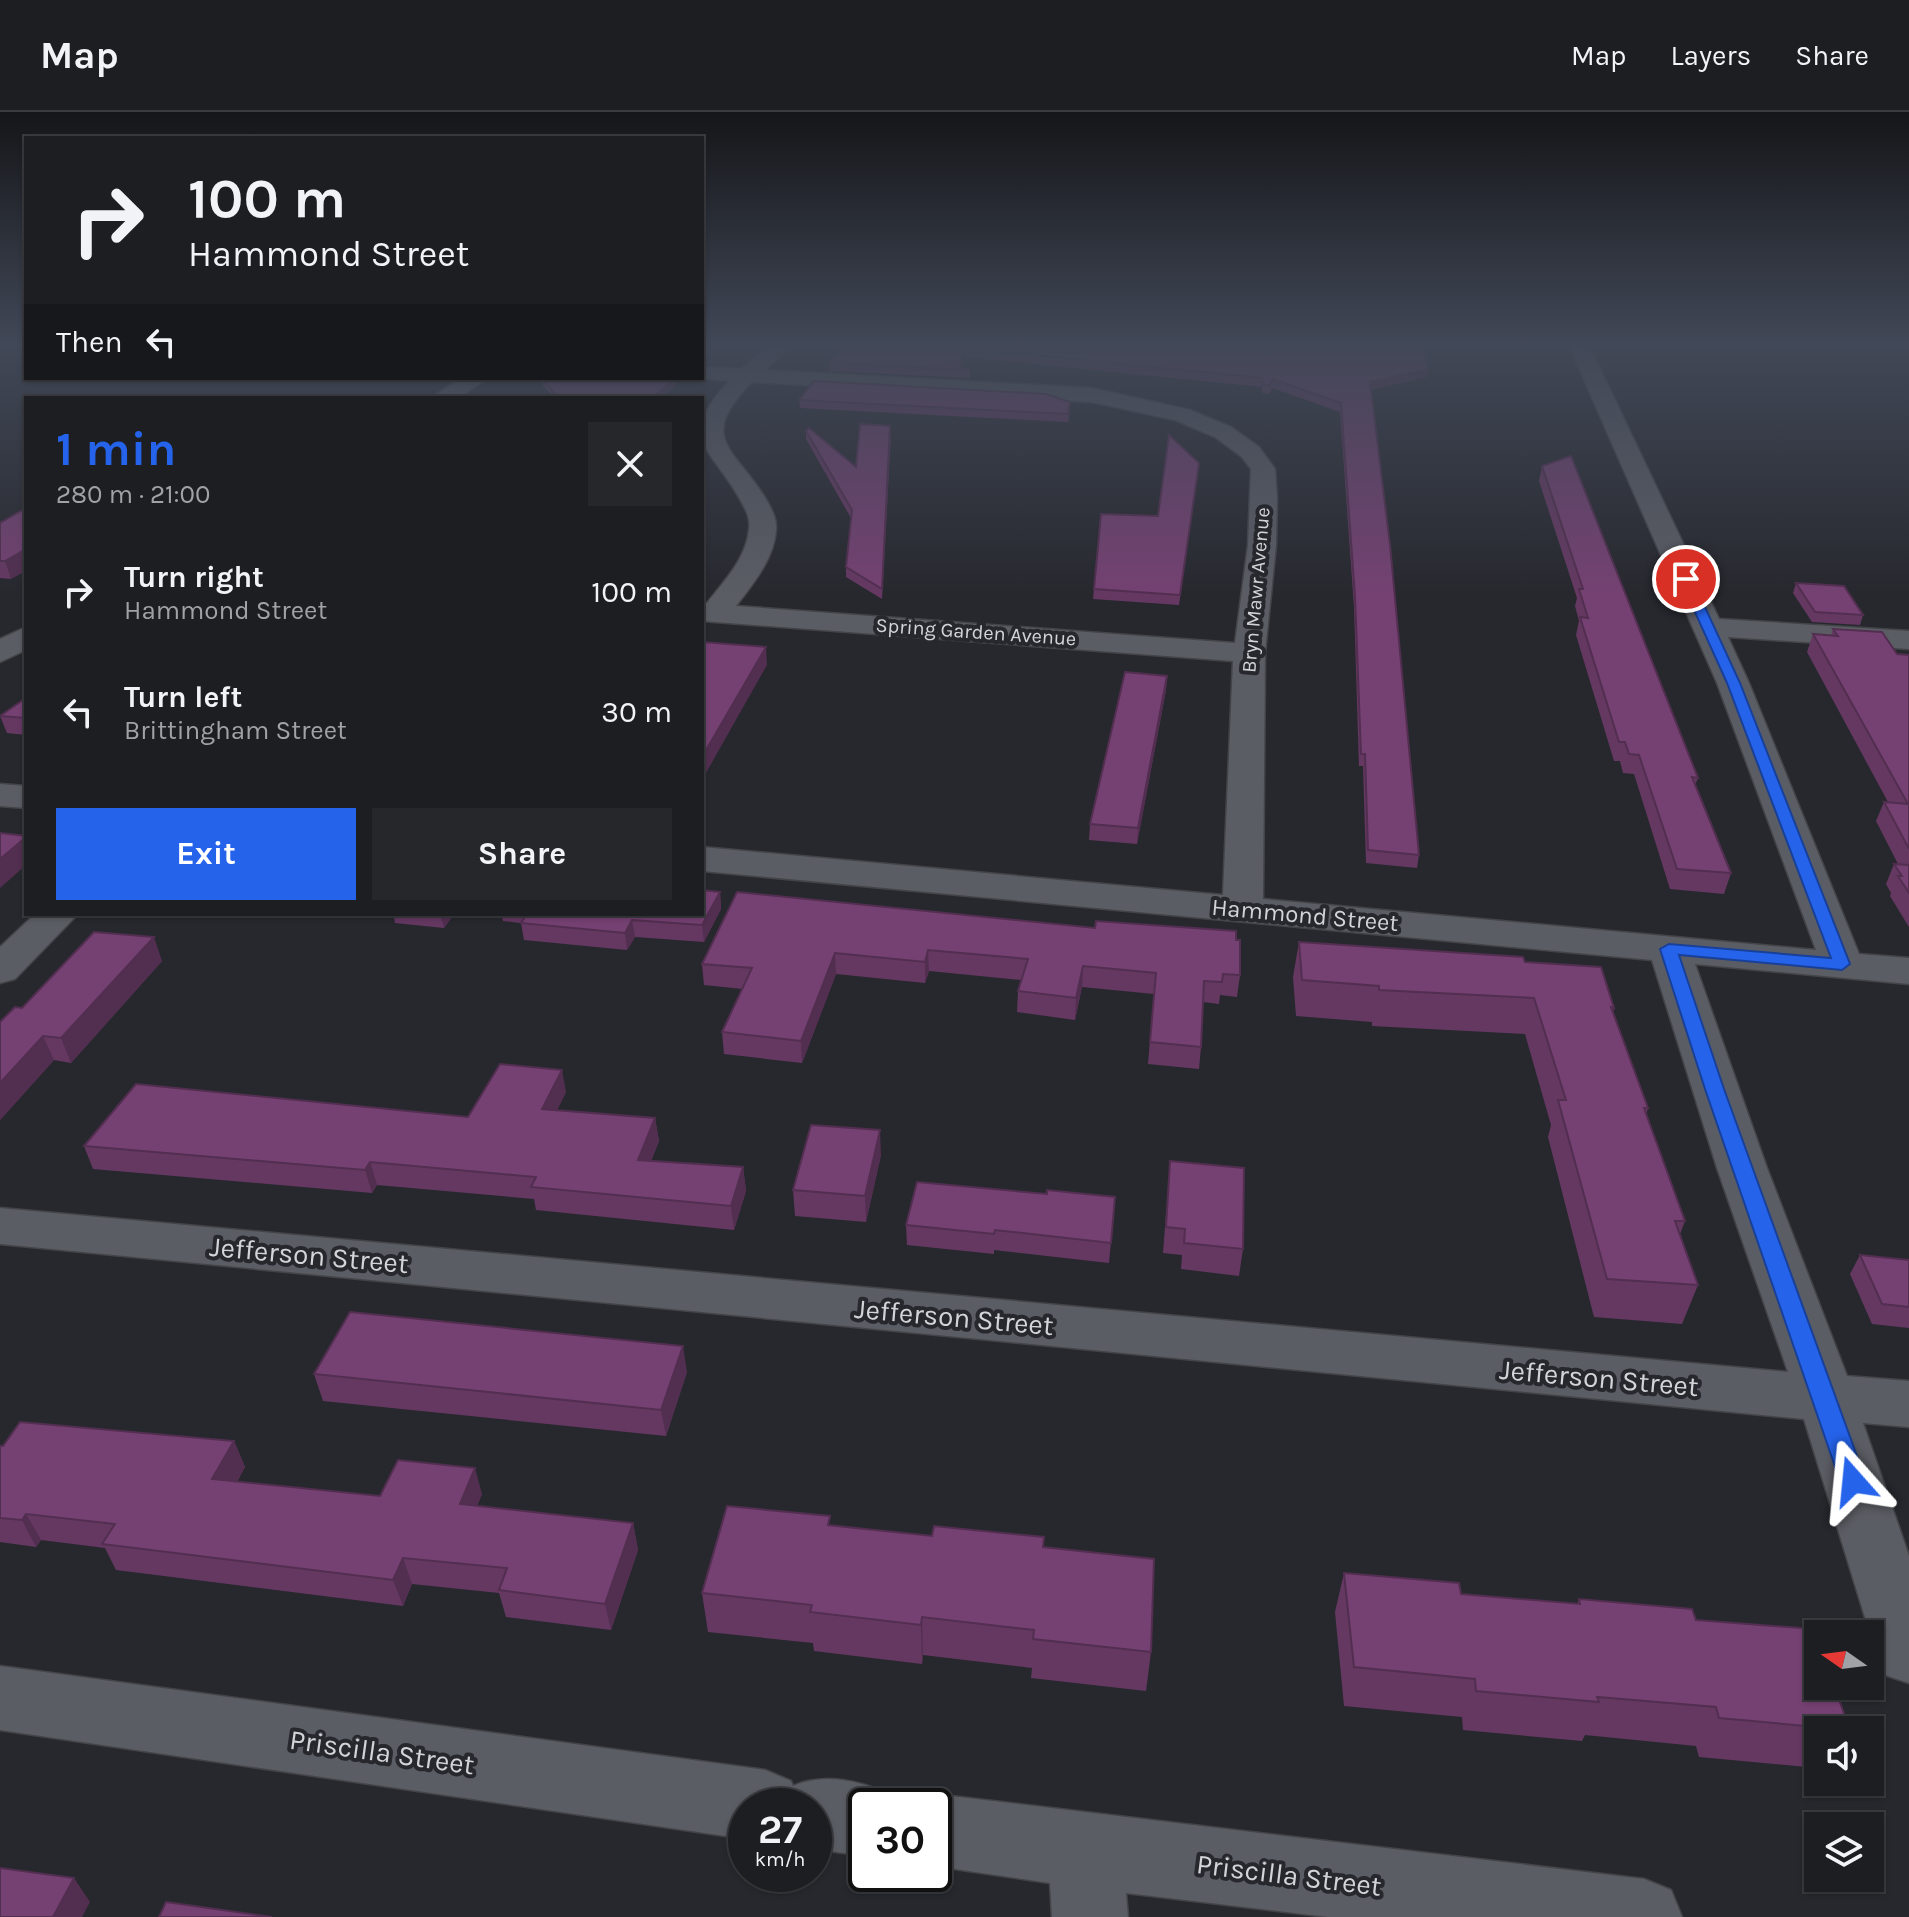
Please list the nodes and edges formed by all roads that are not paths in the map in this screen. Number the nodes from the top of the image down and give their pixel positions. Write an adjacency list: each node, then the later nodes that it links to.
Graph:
1 (712, 427): 4 (street)
2 (1212, 427): 9 (street, Bryn Mawr Avenue)
3 (1616, 427): 5 (street)
4 (708, 612): 9 (street, Spring Garden Avenue)
5 (1707, 627): 7 (street); 16 (street)
6 (24, 637): 8 (street)
7 (1909, 640)
8 (0, 653)
9 (1249, 653): 13 (street, Bryn Mawr Avenue)
10 (0, 795): 11 (street)
11 (24, 797)
12 (704, 859): 13 (street, Hammond Street)
13 (1243, 910): 15 (street, Hammond Street)
14 (56, 916): 17 (street)
15 (1669, 949): 16 (street, Hammond Street); 20 (street)
16 (1842, 964): 18 (street, Hammond Street)
17 (0, 970)
18 (1909, 971)
19 (0, 1226): 20 (street, Jefferson Street)
20 (1825, 1395): 21 (street, Jefferson Street); 22 (street)
21 (1909, 1404)
22 (1909, 1653)
23 (0, 1698): 24 (street, Priscilla Street)
24 (728, 1801)
25 (952, 1836): 26 (street, Priscilla Street)
26 (1088, 1884): 27 (street, Priscilla Street)
27 (1644, 1917)

